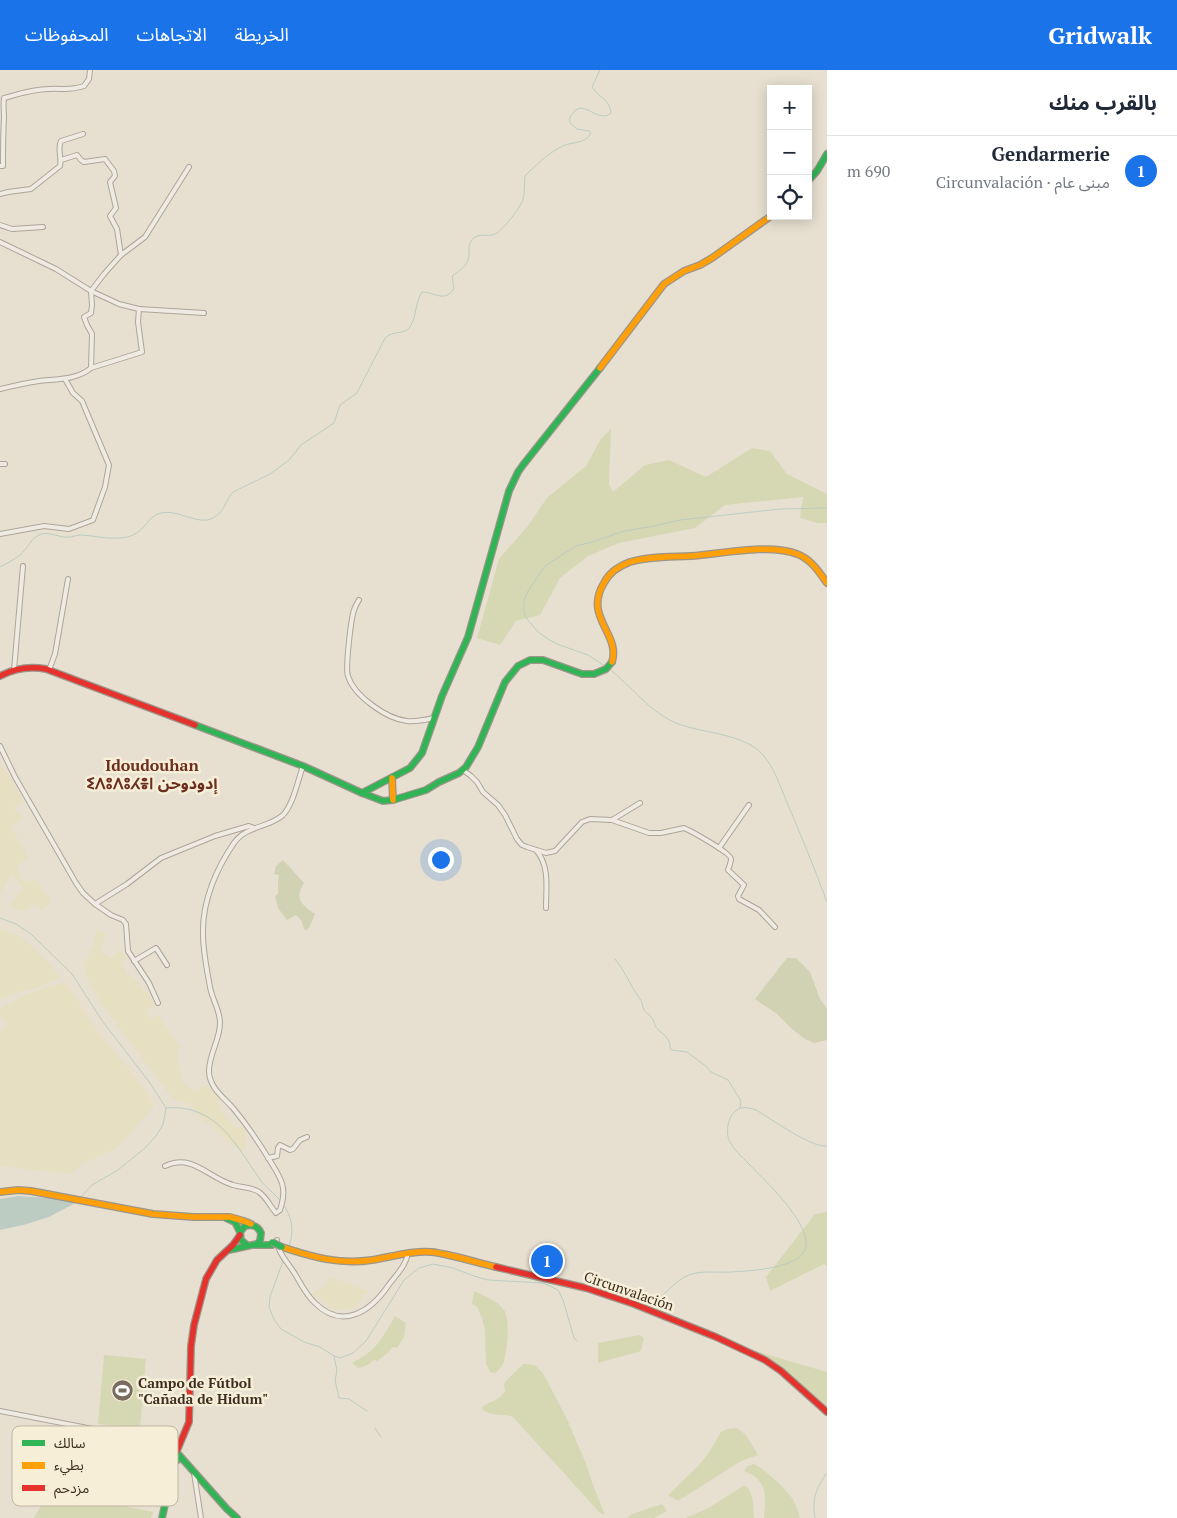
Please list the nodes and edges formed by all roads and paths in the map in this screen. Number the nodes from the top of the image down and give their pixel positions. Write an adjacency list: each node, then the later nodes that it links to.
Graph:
1 (90, 70): 5 (street)
2 (83, 134): 4 (street)
3 (827, 154): 7 (street)
4 (61, 160): 8 (street); 13 (street)
5 (0, 166)
6 (189, 167): 13 (street)
7 (812, 177)
8 (0, 194)
9 (767, 220): 28 (street)
10 (0, 225): 11 (street)
11 (43, 227)
12 (0, 242): 14 (street)
13 (121, 255): 14 (street)
14 (91, 291): 15 (street); 17 (street)
15 (139, 309): 16 (street); 17 (street)
16 (204, 313)
17 (91, 368): 18 (street)
18 (65, 379): 19 (street); 20 (street)
19 (0, 389)
20 (0, 534)
21 (24, 566): 25 (street)
22 (68, 579): 26 (street)
23 (827, 583): 31 (street)
24 (358, 600): 28 (street)
25 (14, 670): 26 (street); 27 (street)
26 (49, 670): 30 (street)
27 (0, 676)
28 (434, 718): 32 (street)
29 (0, 746): 41 (street)
30 (303, 766): 33 (street); 38 (street)
31 (463, 770): 34 (street); 40 (street)
32 (392, 778): 33 (street); 34 (street)
33 (362, 793): 34 (street)
34 (393, 800)
35 (640, 803): 37 (street)
36 (749, 805): 39 (street)
37 (612, 820): 39 (street); 40 (street)
38 (254, 828): 41 (street); 48 (street)
39 (719, 848): 43 (street)
40 (536, 850): 42 (street)
41 (95, 904): 44 (street)
42 (546, 908)
43 (775, 927)
44 (134, 961): 45 (street); 46 (street)
45 (167, 966)
46 (158, 1003)
47 (307, 1137): 48 (street)
48 (268, 1158): 49 (street)
49 (165, 1166)
50 (0, 1192): 51 (street)
51 (217, 1216): 52 (street); 54 (street)
52 (251, 1224): 53 (street); 54 (street)
53 (261, 1233): 55 (street); 57 (street)
54 (240, 1234): 56 (street); 58 (street)
55 (274, 1242): 57 (street); 59 (street, Circunvalación, bridge); 59 (street)
56 (248, 1245): 57 (street); 58 (street)
57 (255, 1245)
58 (227, 1251): 63 (street)
59 (408, 1253): 61 (street, Circunvalación)
60 (0, 1411): 62 (street)
61 (827, 1412)
62 (77, 1426)
63 (178, 1450)
64 (178, 1457): 65 (street)
65 (192, 1469): 66 (street); 67 (street)
66 (201, 1518)
67 (238, 1518)

